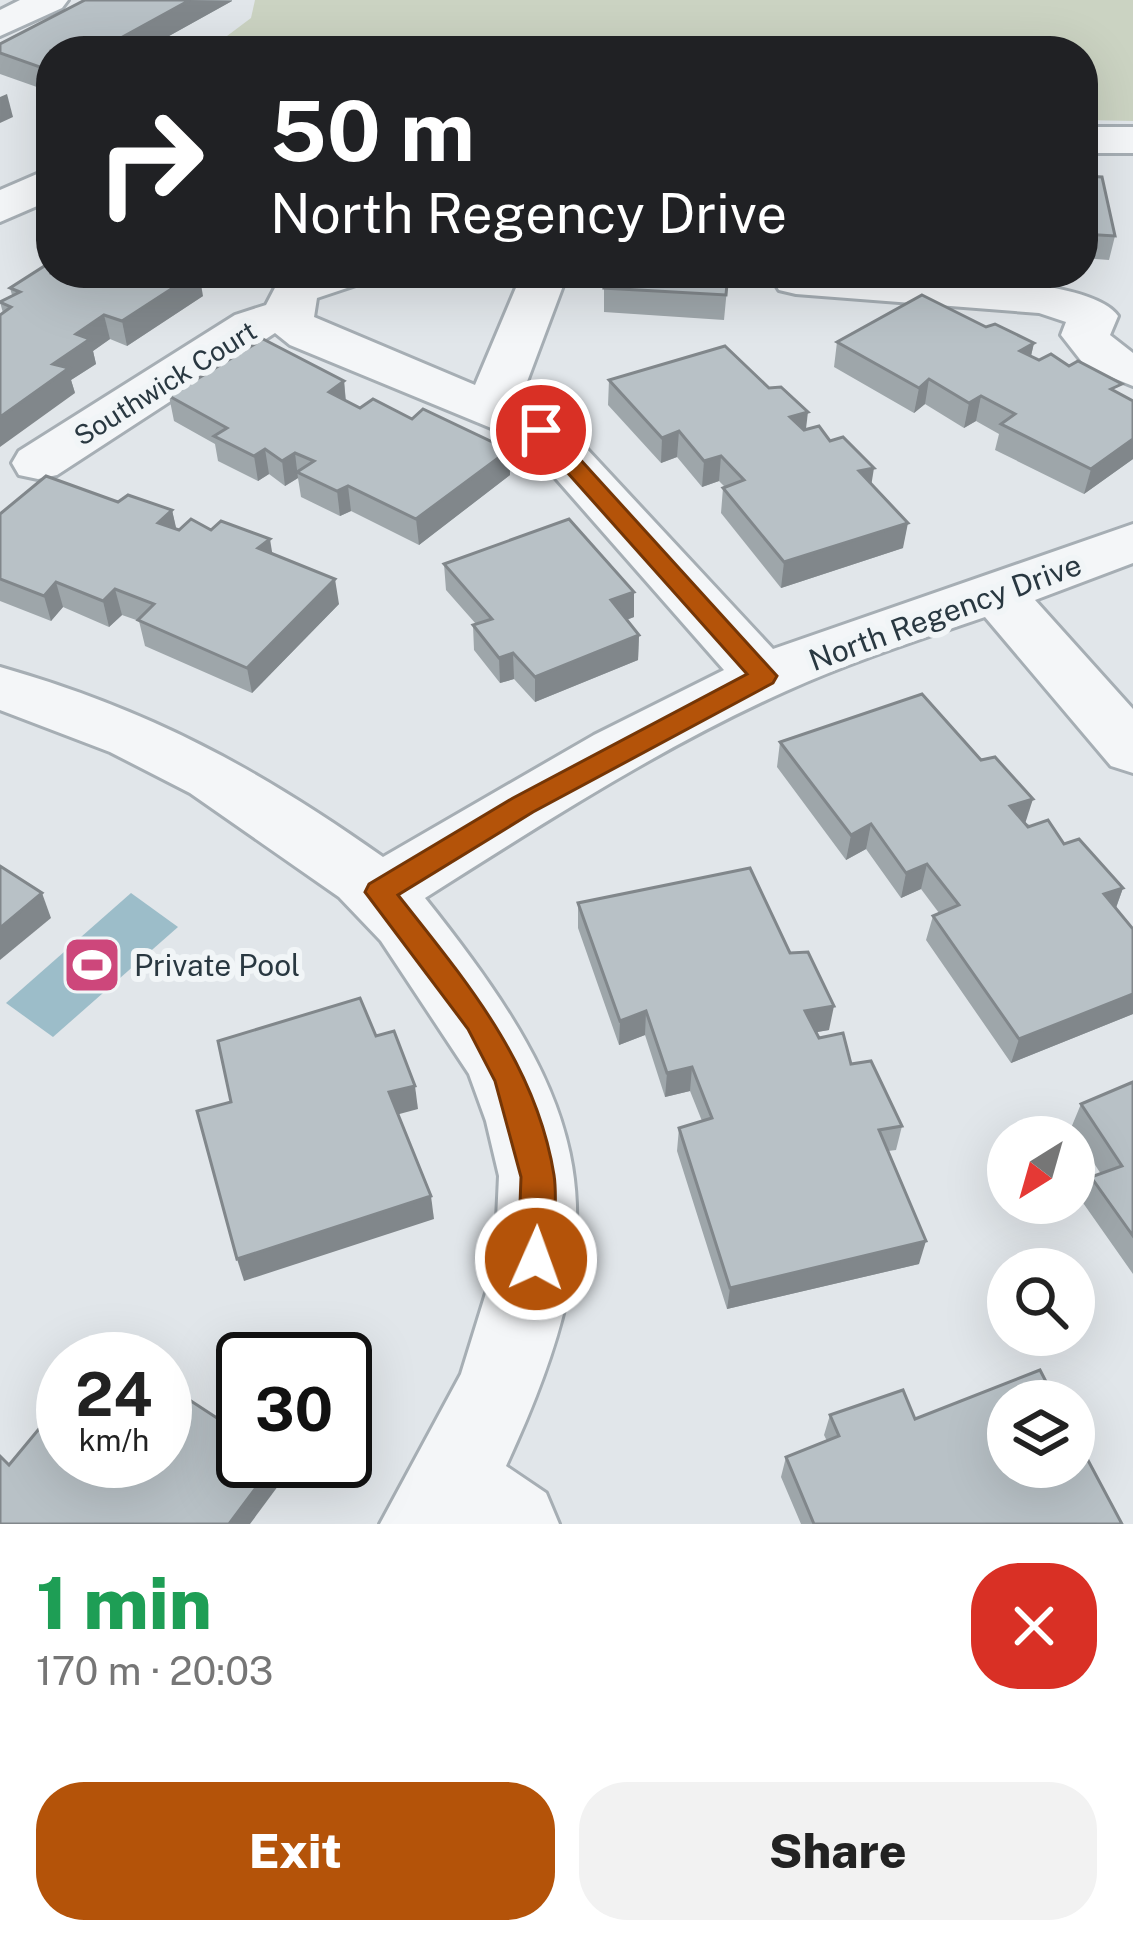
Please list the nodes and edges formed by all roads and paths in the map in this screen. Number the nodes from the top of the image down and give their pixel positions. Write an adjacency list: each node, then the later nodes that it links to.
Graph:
1 (49, 0): 2 (street)
2 (0, 26)
3 (1098, 140): 4 (street)
4 (1133, 140)
5 (36, 190): 6 (street)
6 (0, 208)
7 (301, 288): 11 (street, Southwick Court)
8 (539, 288): 13 (street)
9 (901, 288): 10 (street)
10 (1114, 309): 12 (street)
11 (289, 313): 13 (street); 14 (street, Southwick Court)
12 (1133, 371)
13 (492, 406): 17 (street)
14 (38, 463)
15 (1133, 542): 16 (street, North Regency Drive)
16 (997, 594): 17 (street, North Regency Drive); 19 (street)
17 (764, 676): 20 (street, North Regency Drive)
18 (0, 688): 20 (street)
19 (1133, 750)
20 (380, 892): 21 (street)
21 (464, 1510)

